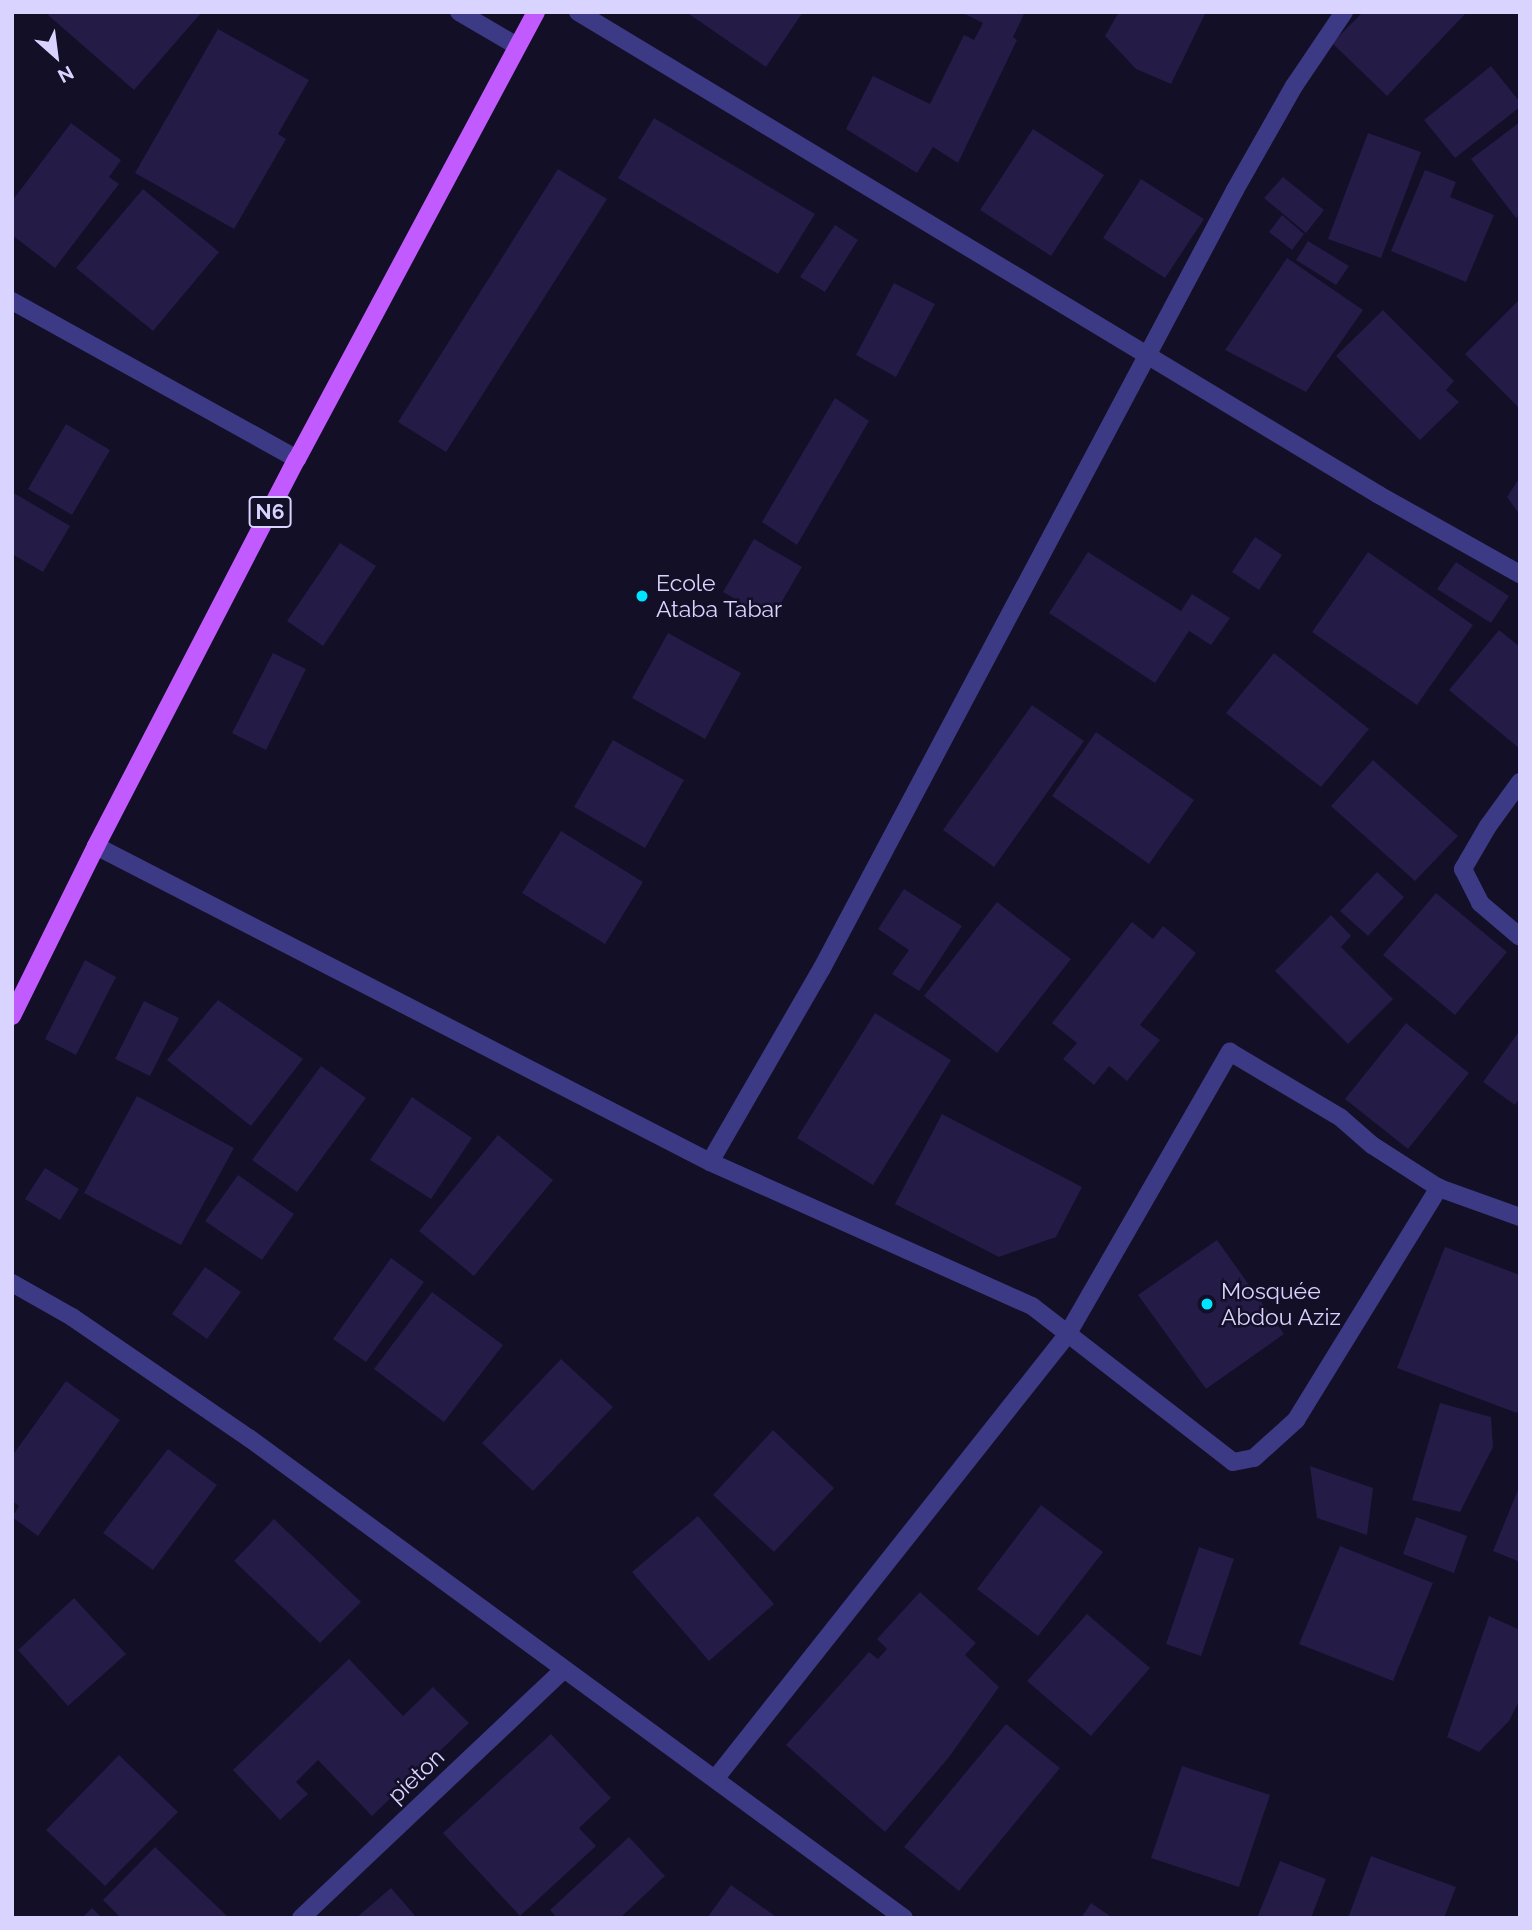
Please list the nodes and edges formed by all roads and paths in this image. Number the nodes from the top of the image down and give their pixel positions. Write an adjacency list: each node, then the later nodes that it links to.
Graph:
1 (459, 12): 5 (street)
2 (536, 12): 5 (main road, N6)
3 (578, 12): 7 (street)
4 (1343, 12): 7 (street)
5 (517, 46): 8 (main road, N6)
6 (12, 301): 8 (street)
7 (1148, 354): 9 (street); 14 (street)
8 (297, 459): 11 (main road, N6)
9 (1520, 574)
10 (1520, 782): 12 (street)
11 (96, 846): 13 (main road, N6); 14 (street)
12 (1520, 937)
13 (12, 1016)
14 (710, 1162): 18 (street)
15 (1439, 1188): 16 (street); 18 (street); 18 (street)
16 (1520, 1217)
17 (12, 1283): 19 (street)
18 (1067, 1335): 20 (street)
19 (564, 1669): 20 (street); 21 (street, pieton)
20 (715, 1779): 22 (street)
21 (301, 1918)
22 (904, 1918)

